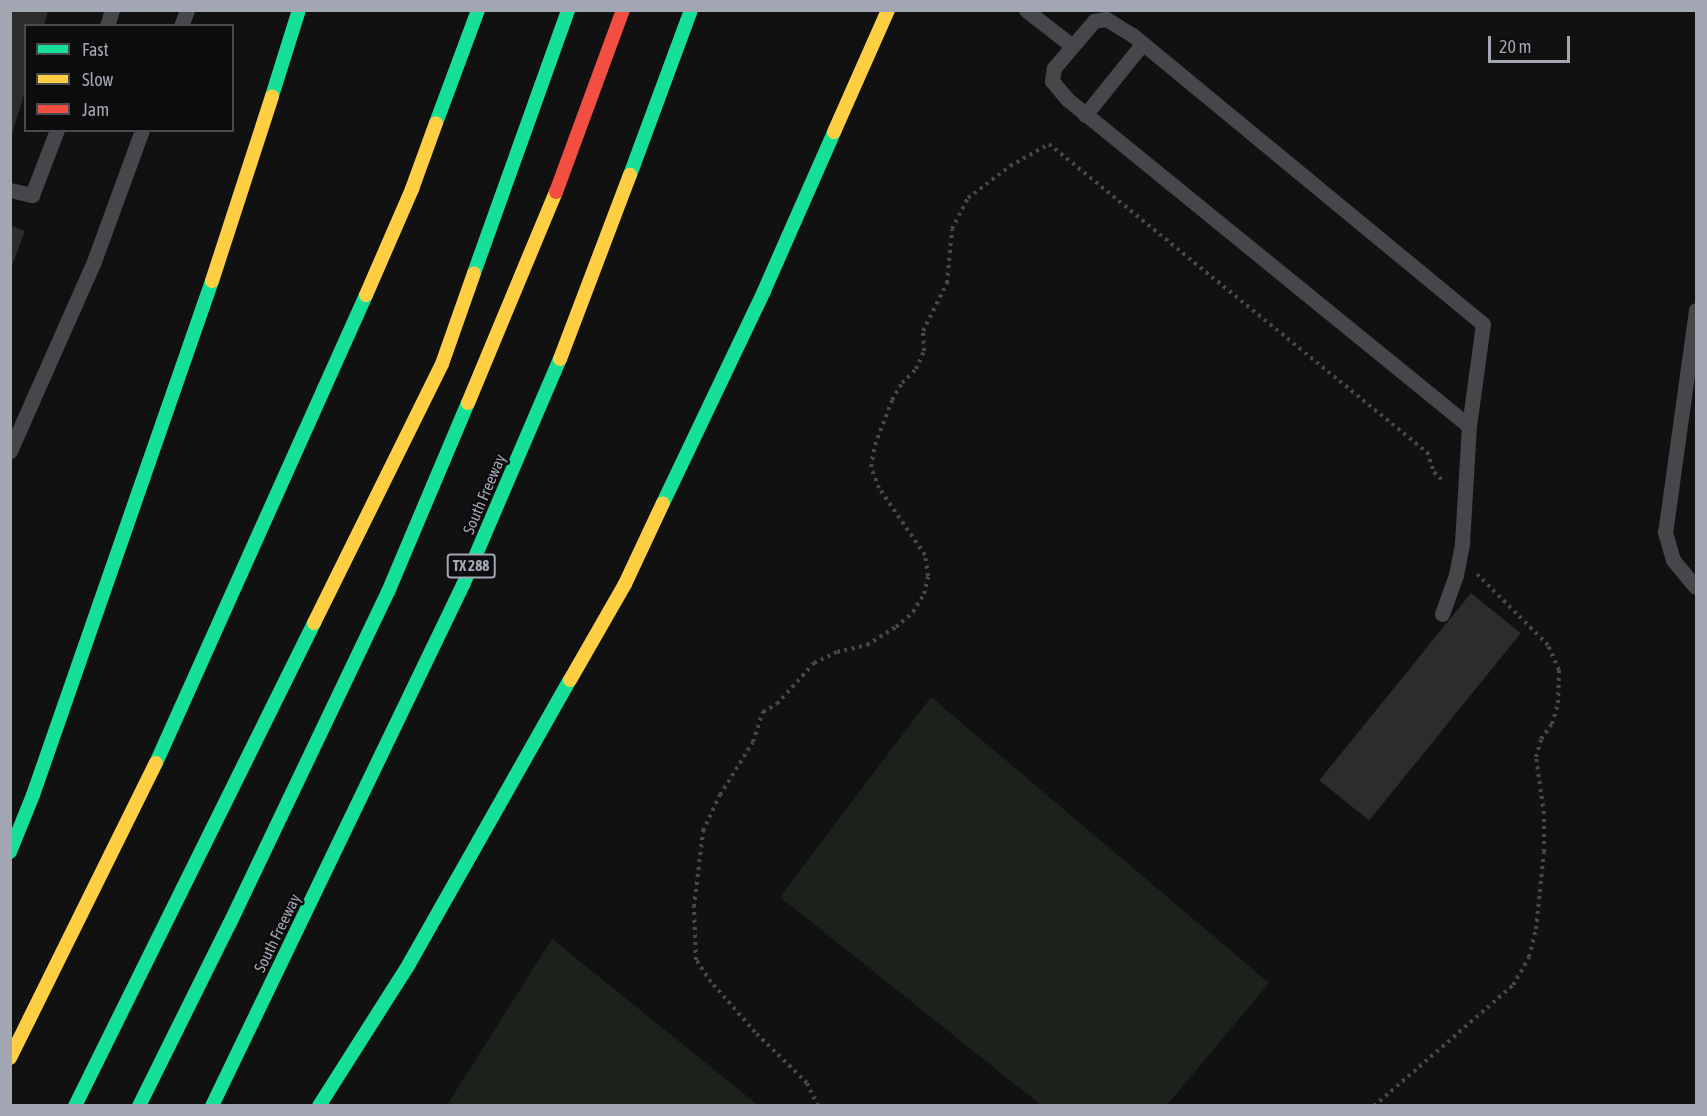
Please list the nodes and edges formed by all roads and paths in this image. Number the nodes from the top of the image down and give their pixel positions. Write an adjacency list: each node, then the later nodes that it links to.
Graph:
1 (299, 10): 21 (highway)
2 (478, 10): 22 (highway)
3 (567, 10): 23 (highway)
4 (623, 10): 24 (highway)
5 (691, 10): 25 (highway, South Freeway / TX 288)
6 (888, 10): 26 (highway)
7 (1026, 10): 9 (lane)
8 (1143, 43): 9 (lane); 10 (lane); 15 (lane)
9 (1071, 45): 10 (lane)
10 (1085, 115): 15 (lane)
11 (56, 132): 13 (lane)
12 (141, 132): 16 (lane)
13 (10, 190)
14 (1696, 310): 19 (lane)
15 (1469, 426): 17 (lane)
16 (10, 451)
17 (1465, 496): 18 (lane); 27 (path)
18 (1459, 558): 20 (lane); 28 (path)
19 (1696, 587)
20 (1442, 614)
21 (10, 852)
22 (10, 1058)
23 (75, 1106)
24 (139, 1106)
25 (212, 1106)
26 (319, 1106)
27 (818, 1106)
28 (1374, 1106)

